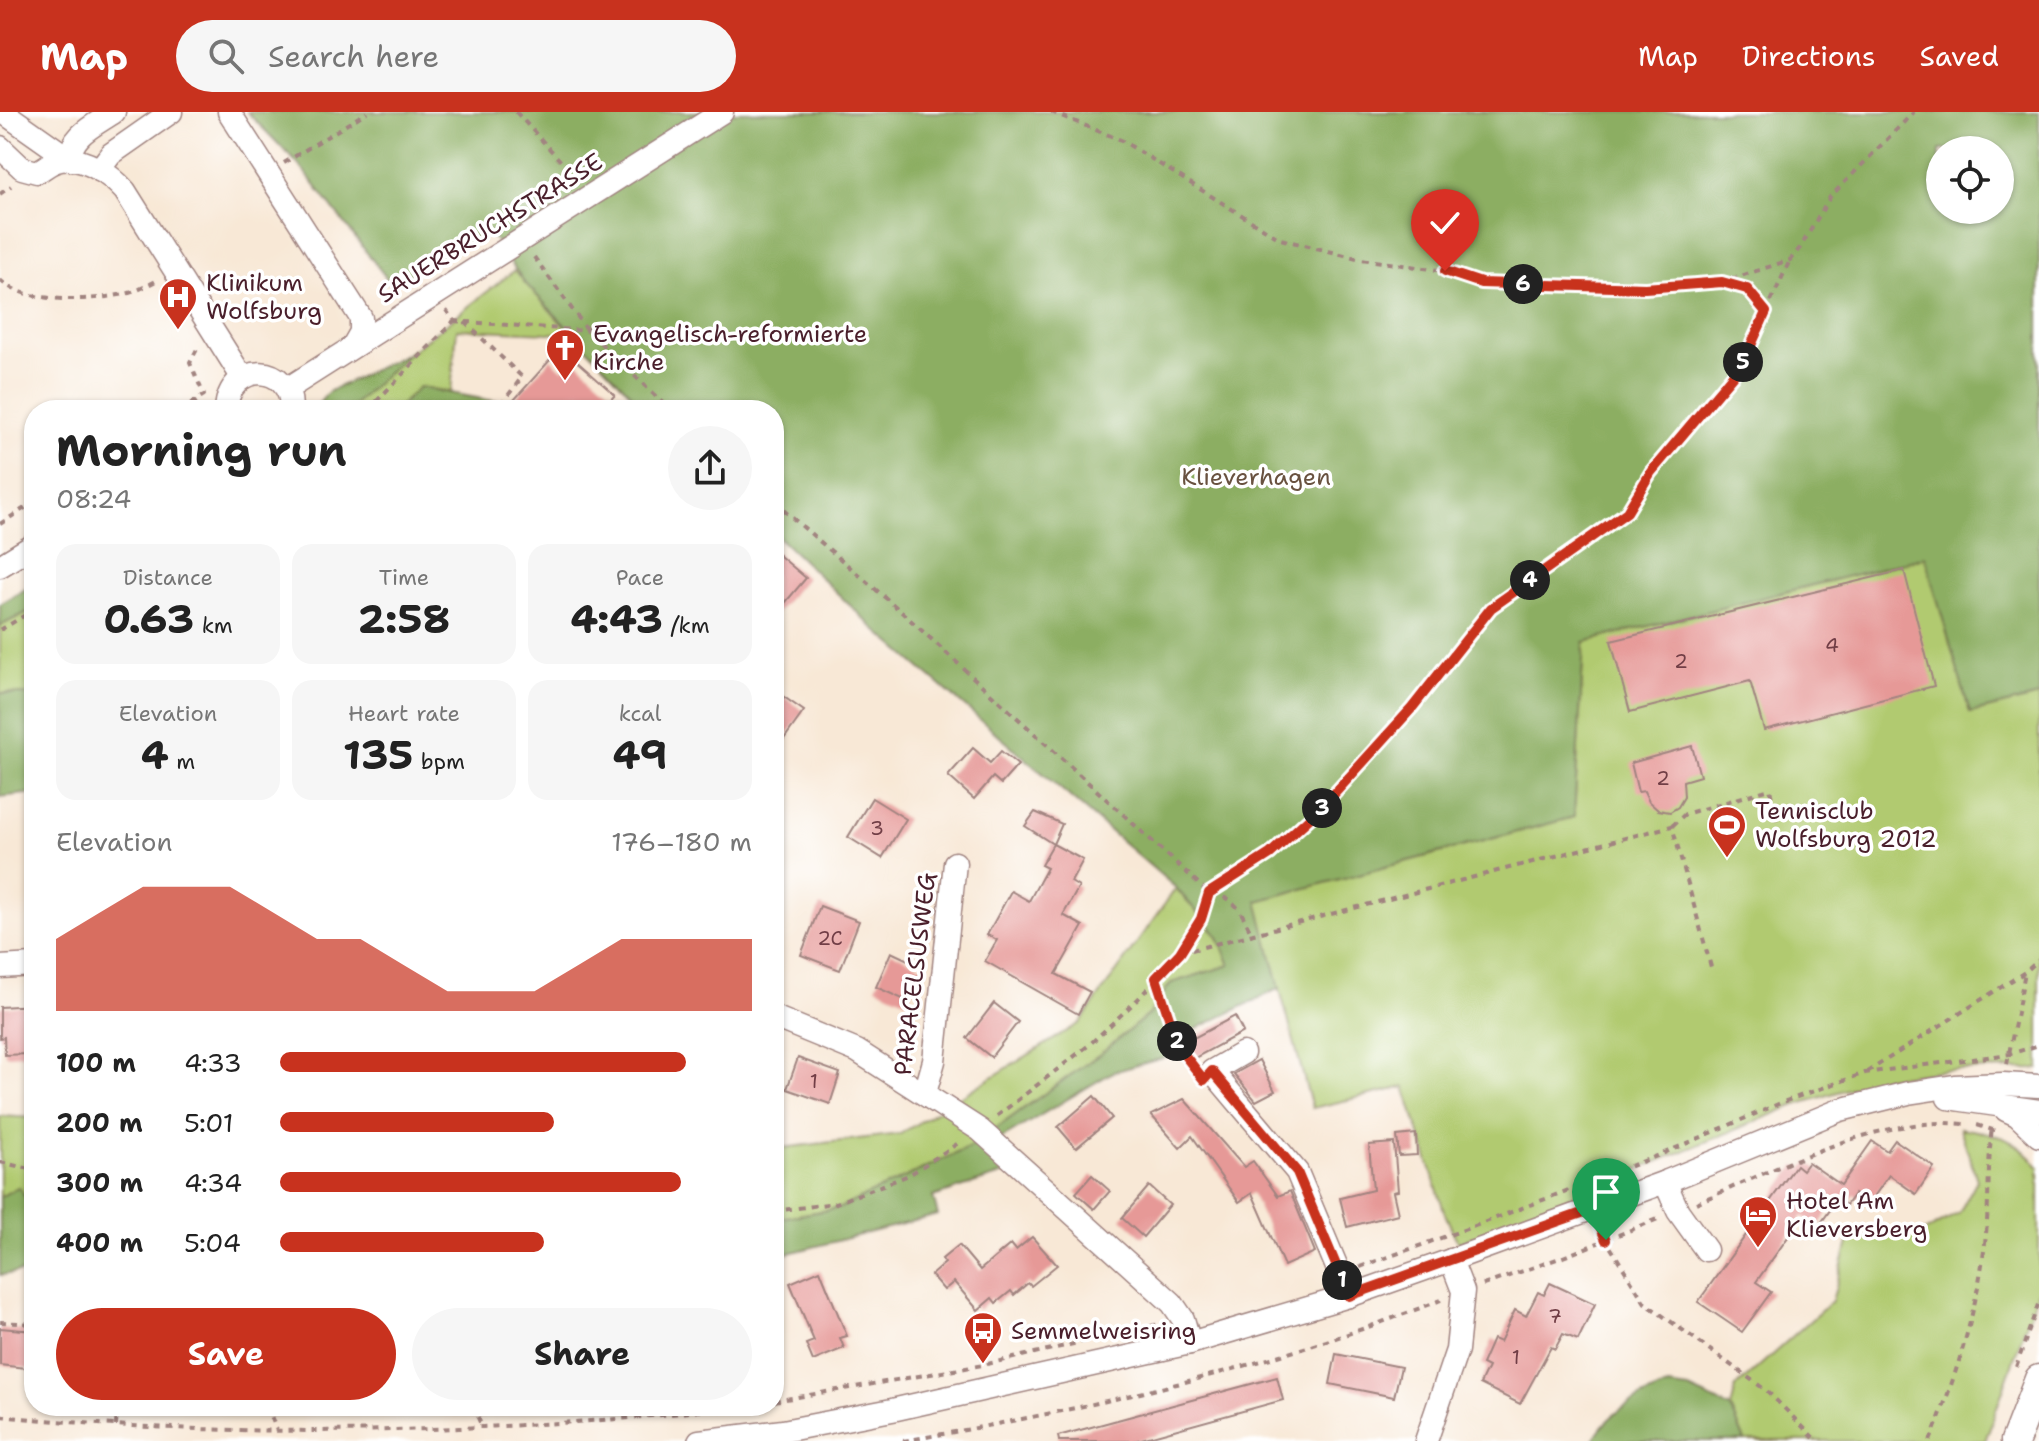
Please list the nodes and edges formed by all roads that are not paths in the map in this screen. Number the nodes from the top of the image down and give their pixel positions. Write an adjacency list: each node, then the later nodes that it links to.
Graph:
1 (3, 112): 7 (street)
2 (114, 112): 7 (street)
3 (171, 112): 8 (street)
4 (229, 112): 9 (street)
5 (722, 112): 9 (street, SAUERBRUCHSTRASSE)
6 (0, 147): 7 (street)
7 (71, 160): 8 (street)
8 (99, 170): 10 (street)
9 (353, 346): 11 (street, SAUERBRUCHSTRASSE)
10 (242, 377): 11 (street, SAUERBRUCHSTRASSE); 12 (street)
11 (289, 399)
12 (227, 400)
13 (24, 551): 14 (street)
14 (0, 566)
15 (955, 863): 21 (street, PARACELSUSWEG)
16 (24, 966): 17 (street)
17 (0, 967)
18 (784, 1021): 21 (street)
19 (1243, 1053): 29 (street)
20 (2032, 1084): 22 (street)
21 (925, 1093): 30 (street)
22 (1863, 1104): 23 (street); 26 (street)
23 (1998, 1105): 24 (street); 25 (street)
24 (2039, 1111)
25 (2039, 1136)
26 (1665, 1182): 27 (street); 28 (street)
27 (1706, 1250)
28 (1451, 1260): 29 (street); 34 (street)
29 (1349, 1296): 30 (street)
30 (1190, 1343): 32 (street)
31 (2039, 1379): 35 (main road)
32 (784, 1436): 33 (street)
33 (699, 1441)
34 (1426, 1441)
35 (2015, 1441)

